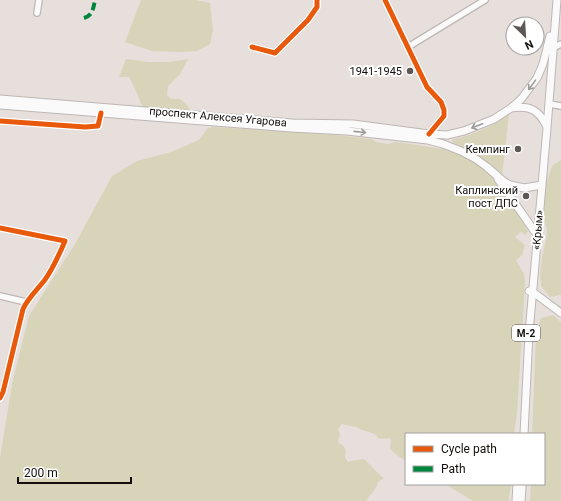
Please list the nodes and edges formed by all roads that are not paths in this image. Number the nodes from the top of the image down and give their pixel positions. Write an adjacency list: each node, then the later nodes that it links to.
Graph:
1 (39, 0): 7 (street)
2 (317, 0): 10 (street)
3 (385, 0): 11 (street)
4 (485, 0): 11 (street)
5 (552, 0): 8 (main road, М-2)
6 (557, 0): 12 (main road, «Крым» / М-2)
7 (37, 13)
8 (550, 36): 17 (main road, one-way to 17); 20 (main road, М-2)
9 (561, 44): 12 (street)
10 (252, 47)
11 (408, 47): 22 (street)
12 (553, 48): 14 (main road, «Крым» / М-2)
13 (0, 99): 21 (main road, проспект Алексея Угарова)
14 (549, 104): 16 (street); 20 (main road, «Крым» / М-2)
15 (0, 105): 18 (main road, проспект Алексея Угарова)
16 (561, 106)
17 (511, 108): 20 (main road); 22 (main road, one-way to 22)
18 (101, 113): 19 (street); 21 (main road, проспект Алексея Угарова)
19 (0, 121)
20 (546, 124): 24 (main road, «Крым» / М-2)
21 (291, 125): 22 (main road, проспект Алексея Угарова)
22 (429, 137): 23 (main road, проспект Алексея Угарова)
23 (495, 174): 24 (main road, проспект Алексея Угарова); 26 (main road)
24 (540, 186): 26 (main road, «Крым» / М-2); 27 (main road, «Крым» / М-2)
25 (0, 228): 29 (street)
26 (535, 232): 27 (main road, «Крым» / М-2)
27 (531, 291): 30 (main road); 32 (main road, «Крым» / М-2); 33 (main road, «Крым» / М-2)
28 (0, 296): 29 (street)
29 (26, 302): 31 (street)
30 (561, 313)
31 (0, 398)
32 (520, 433)
33 (524, 433)
34 (517, 485): 36 (main road)
35 (522, 485): 37 (main road)
36 (516, 501)
37 (521, 501)

